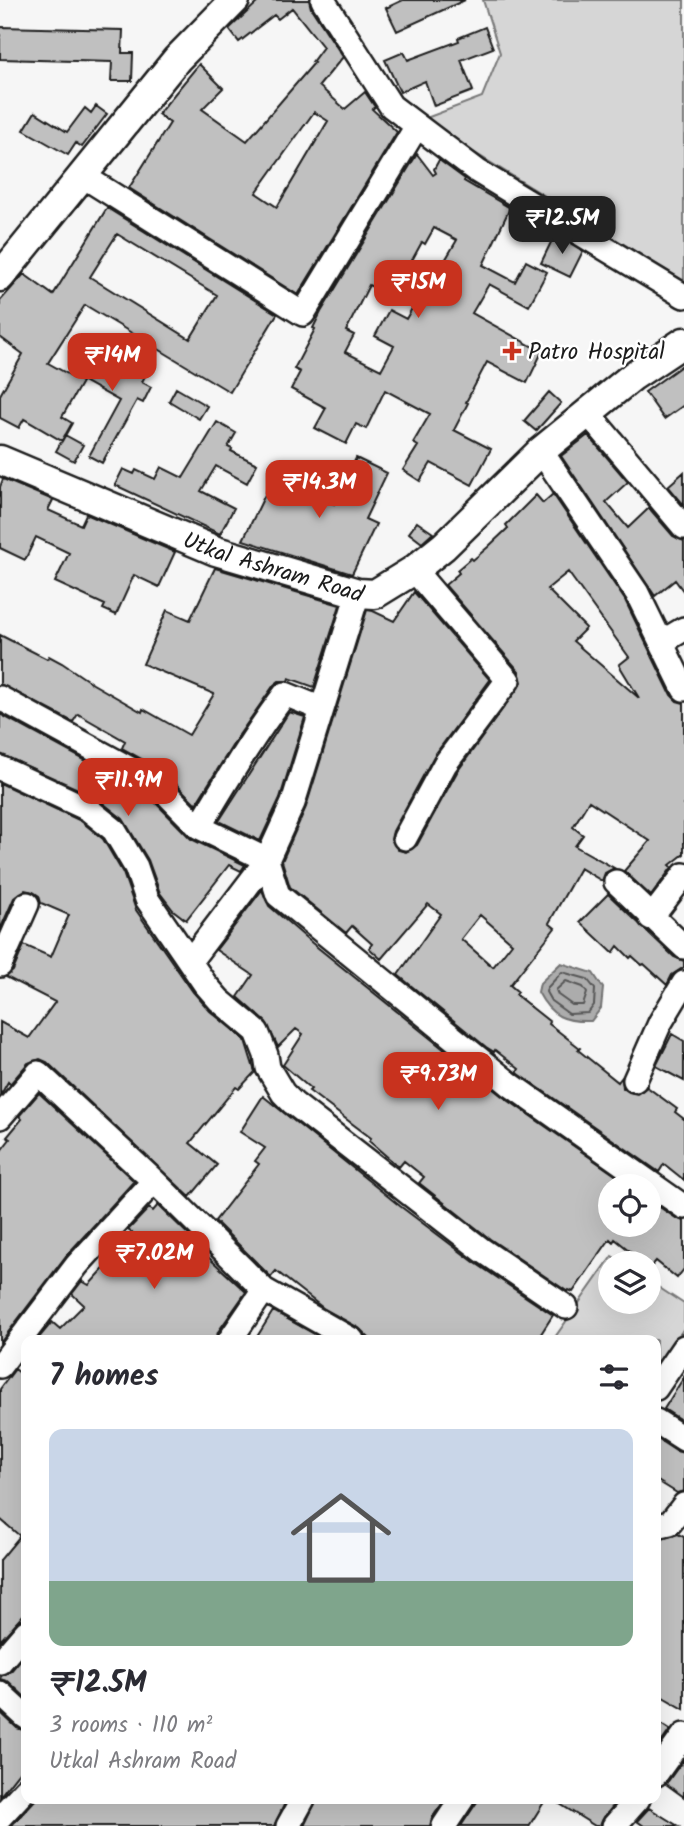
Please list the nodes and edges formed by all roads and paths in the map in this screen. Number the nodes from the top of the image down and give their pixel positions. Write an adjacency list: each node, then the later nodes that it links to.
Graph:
1 (323, 0): 3 (street)
2 (220, 5): 4 (main road)
3 (417, 126): 4 (street); 6 (street)
4 (83, 176): 5 (main road)
5 (0, 277)
6 (684, 296)
7 (684, 342): 8 (main road, Utkal Ashram Road)
8 (587, 412): 9 (main road, Utkal Ashram Road); 11 (street)
9 (541, 451): 12 (main road, Utkal Ashram Road); 15 (street)
10 (0, 460): 13 (main road, Utkal Ashram Road)
11 (684, 527)
12 (414, 570): 13 (main road, Utkal Ashram Road); 21 (street)
13 (358, 593): 18 (street)
14 (684, 629): 15 (street)
15 (662, 642): 16 (street)
16 (684, 689)
17 (0, 698): 20 (street)
18 (322, 709): 20 (street); 22 (street)
19 (0, 768): 28 (street)
20 (199, 827): 22 (street)
21 (405, 838)
22 (267, 860): 28 (street); 34 (street)
23 (684, 875): 26 (street)
24 (615, 882): 26 (street)
25 (27, 904): 29 (street)
26 (651, 918): 27 (street)
27 (684, 947)
28 (190, 961): 36 (street)
29 (0, 965)
30 (684, 983): 31 (street)
31 (635, 1080)
32 (0, 1117): 33 (street)
33 (154, 1181): 35 (street); 37 (street)
34 (684, 1206)
35 (264, 1290): 38 (street); 39 (street)
36 (566, 1307)
37 (24, 1335)
38 (233, 1335)
39 (343, 1335)
40 (21, 1338): 42 (street)
41 (684, 1347): 43 (street)
42 (0, 1366)
43 (661, 1381)
44 (661, 1424): 45 (street)
45 (684, 1439)
46 (21, 1638): 47 (street)
47 (0, 1662)
48 (0, 1693): 49 (street)
49 (21, 1712)
50 (684, 1735): 51 (street)
51 (661, 1766)
52 (21, 1794): 56 (street)
53 (300, 1804): 57 (street)
54 (459, 1804): 58 (street)
55 (634, 1804): 59 (street)
56 (0, 1817)
57 (288, 1826)
58 (444, 1826)
59 (614, 1826)

